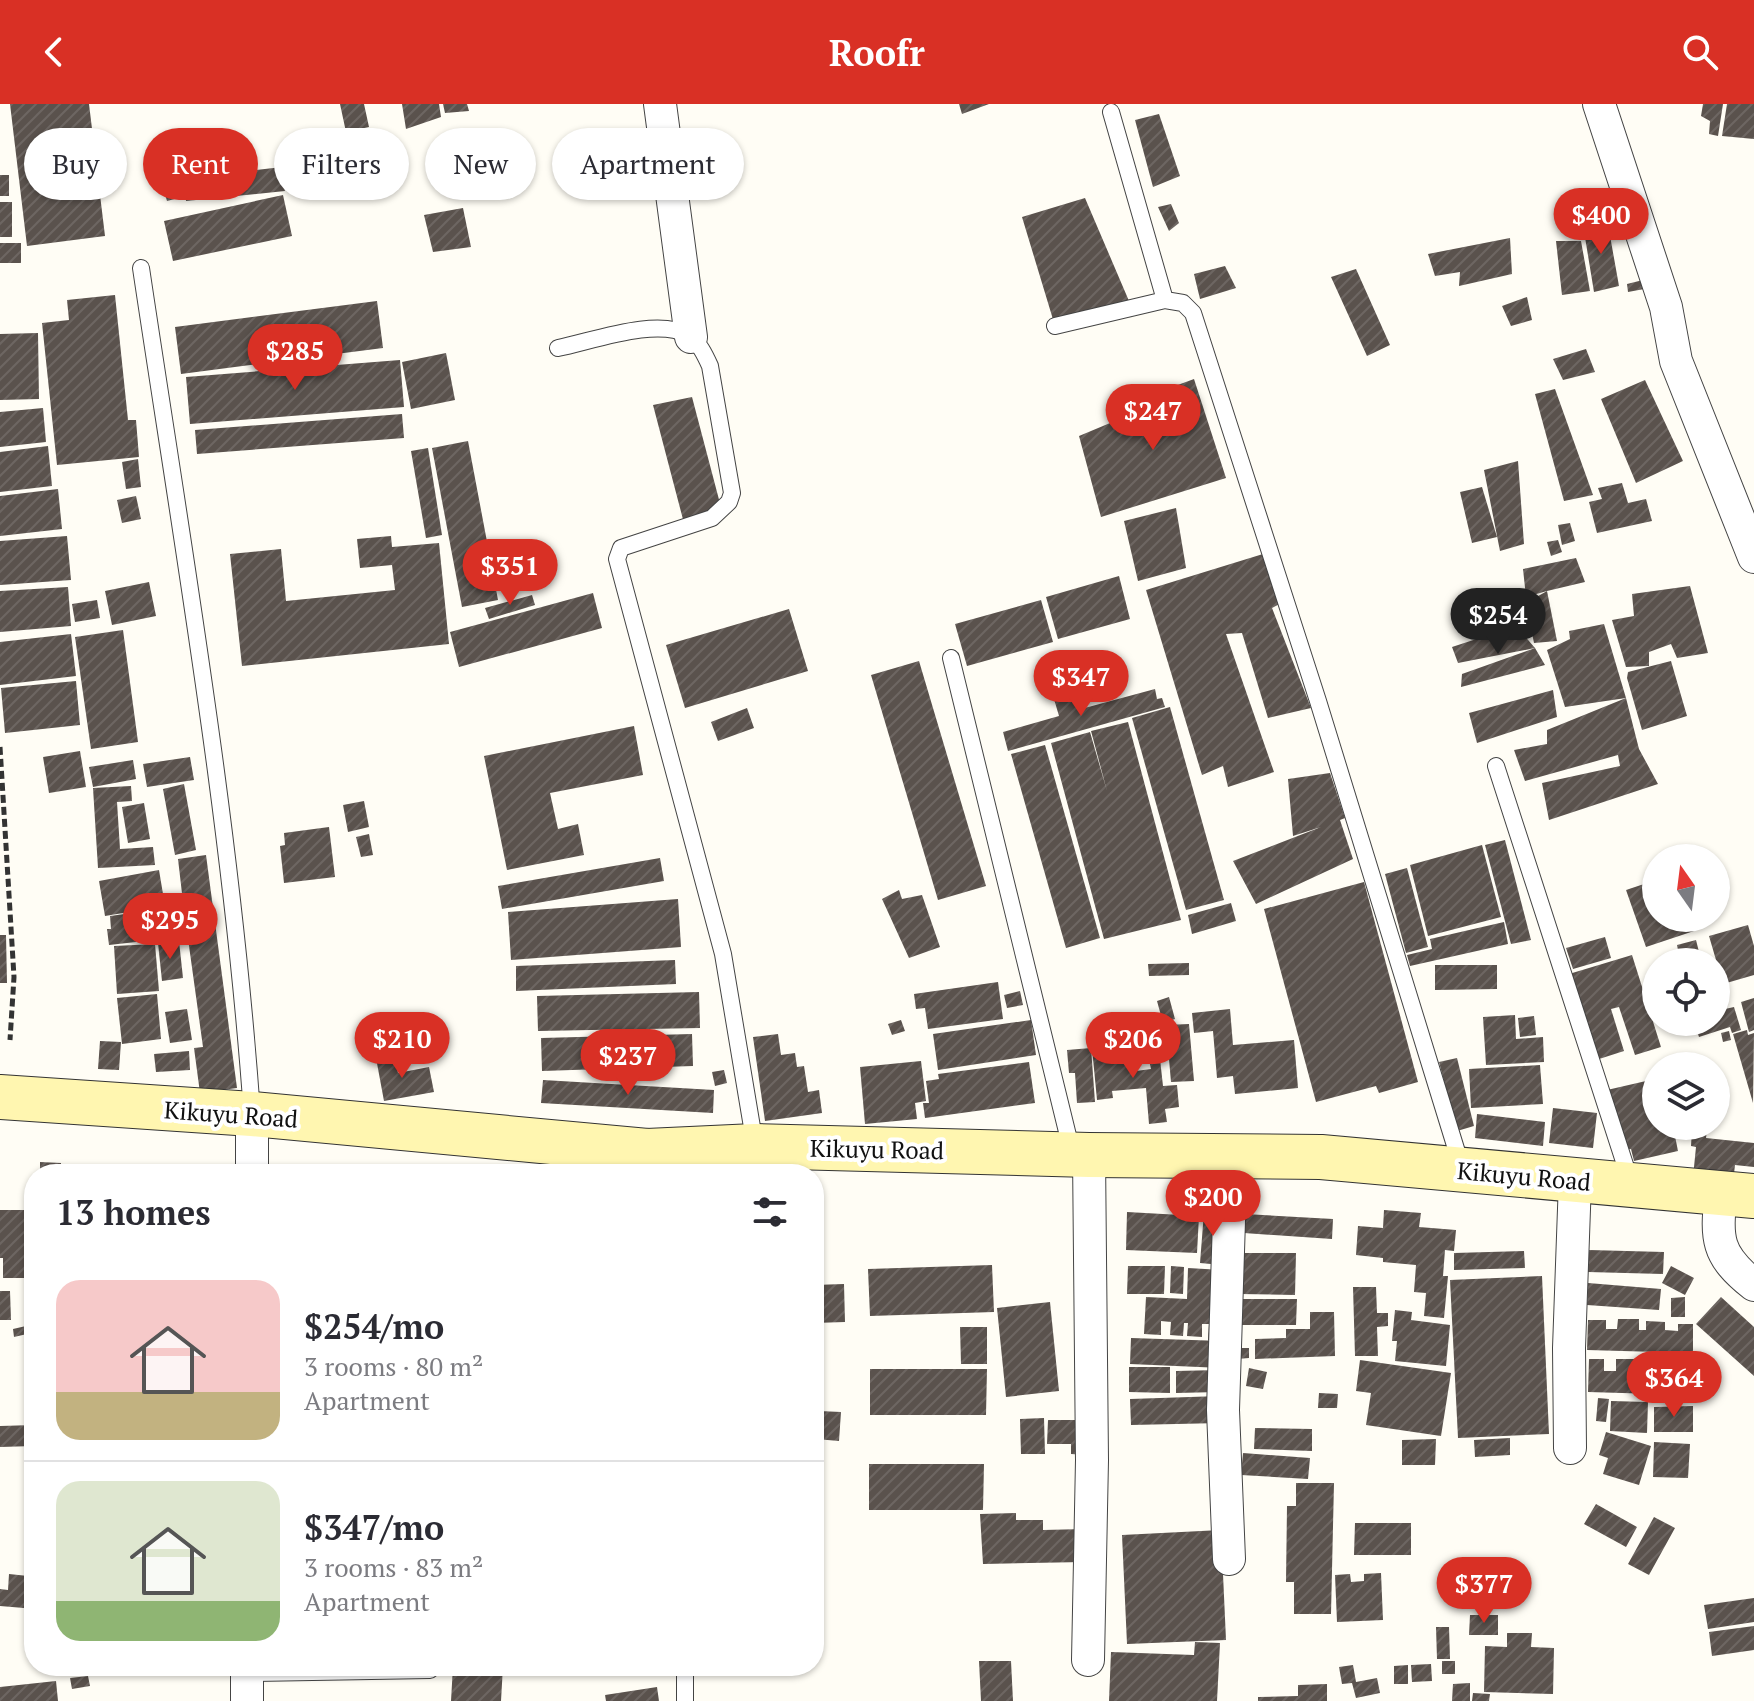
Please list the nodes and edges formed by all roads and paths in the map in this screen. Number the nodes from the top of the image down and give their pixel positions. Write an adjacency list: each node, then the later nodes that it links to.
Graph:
1 (660, 104): 7 (street)
2 (1599, 104): 9 (street)
3 (1111, 112): 5 (lane)
4 (141, 268): 15 (lane)
5 (1165, 300): 6 (lane); 20 (lane)
6 (1055, 326)
7 (691, 337): 8 (lane); 16 (lane)
8 (558, 348)
9 (1754, 557)
10 (951, 658): 17 (lane)
11 (0, 747): 13 (path)
12 (1496, 766): 22 (lane)
13 (10, 1040)
14 (0, 1097): 15 (main road, Kikuyu Road)
15 (252, 1114): 16 (main road, Kikuyu Road); 19 (street)
16 (755, 1146): 17 (main road, Kikuyu Road)
17 (1081, 1154): 18 (main road, Kikuyu Road); 27 (street)
18 (1231, 1157): 20 (main road, Kikuyu Road); 26 (street)
19 (252, 1164)
20 (1462, 1170): 21 (main road, Kikuyu Road)
21 (1575, 1181): 22 (main road, Kikuyu Road); 25 (street)
22 (1632, 1185): 23 (main road, Kikuyu Road)
23 (1738, 1195): 24 (street)
24 (1754, 1285)
25 (1570, 1448)
26 (1229, 1559)
27 (1088, 1660)
28 (320, 1676): 30 (lane)
29 (685, 1676): 31 (lane)
30 (247, 1680)
31 (685, 1701)

